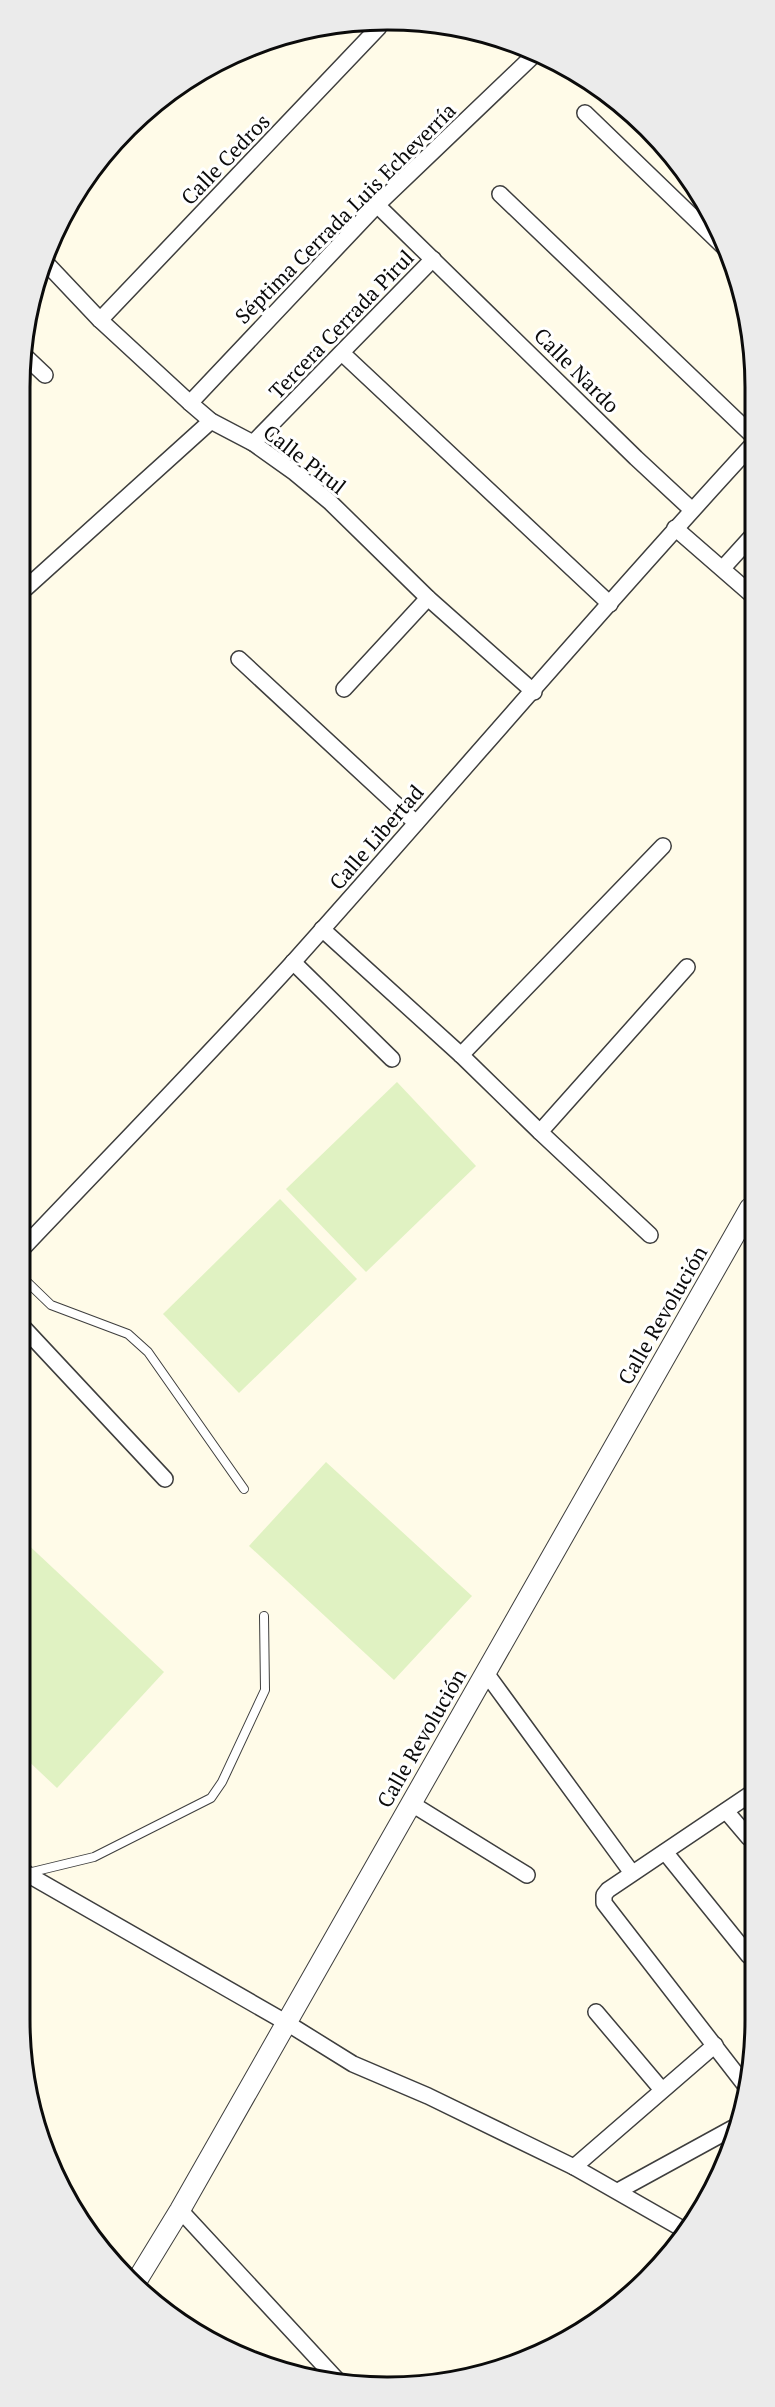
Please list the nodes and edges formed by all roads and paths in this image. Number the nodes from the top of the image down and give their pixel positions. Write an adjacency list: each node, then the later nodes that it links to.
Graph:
1 (376, 31): 9 (street, Calle Cedros)
2 (529, 59): 5 (street, Séptima Cerrada Luis Echeverría)
3 (585, 113): 6 (street)
4 (500, 194): 15 (street)
5 (377, 205): 7 (street, Calle Nardo); 13 (street, Séptima Cerrada Luis Echeverría)
6 (710, 234)
7 (433, 259): 10 (street, Tercera Cerrada Pirul); 18 (street, Calle Nardo)
8 (51, 268): 9 (street, Calle Pirul)
9 (100, 320): 13 (street, Calle Pirul)
10 (342, 353): 16 (street, Tercera Cerrada Pirul); 25 (street)
11 (31, 362): 12 (street)
12 (45, 375)
13 (190, 404): 14 (street, Calle Pirul)
14 (211, 421): 16 (street, Calle Pirul); 22 (street)
15 (745, 428)
16 (253, 443): 24 (street, Calle Pirul)
17 (745, 453): 18 (street, Calle Libertad)
18 (692, 510): 19 (street, Calle Libertad)
19 (675, 528): 21 (street); 25 (street, Calle Libertad)
20 (745, 544): 21 (street)
21 (723, 568): 23 (street)
22 (30, 584)
23 (745, 588)
24 (428, 598): 27 (street); 28 (street, Calle Pirul)
25 (610, 604): 28 (street, Calle Libertad)
26 (239, 659): 29 (street)
27 (344, 689)
28 (534, 692): 29 (street, Calle Libertad)
29 (416, 823): 31 (street, Calle Libertad)
30 (663, 846): 34 (street)
31 (322, 929): 32 (street, Calle Libertad); 34 (street)
32 (293, 962): 35 (street); 39 (street, Calle Libertad)
33 (687, 967): 36 (street)
34 (461, 1055): 36 (street)
35 (392, 1059)
36 (540, 1132): 38 (street)
37 (745, 1222): 45 (street, Calle Revolución)
38 (650, 1235)
39 (30, 1241)
40 (30, 1285): 43 (lane)
41 (30, 1335): 42 (street)
42 (165, 1479)
43 (244, 1489)
44 (264, 1616): 51 (lane)
45 (486, 1673): 47 (street, Calle Revolución); 52 (street)
46 (745, 1798): 48 (street)
47 (412, 1804): 54 (street); 57 (street, Calle Revolución)
48 (726, 1811): 49 (street); 50 (street)
49 (745, 1833)
50 (665, 1852): 52 (street); 55 (street)
51 (30, 1870)
52 (632, 1874): 58 (street)
53 (30, 1875): 57 (street)
54 (527, 1875)
55 (745, 1951)
56 (597, 2012): 60 (street)
57 (287, 2023): 62 (street); 64 (street, Calle Revolución)
58 (715, 2045): 59 (street); 60 (street)
59 (740, 2078)
60 (662, 2090): 62 (street)
61 (727, 2131): 63 (street)
62 (574, 2167): 63 (street)
63 (618, 2191): 65 (street)
64 (180, 2210): 66 (street, Calle Revolución); 67 (street)
65 (679, 2227)
66 (140, 2276)
67 (330, 2372)

